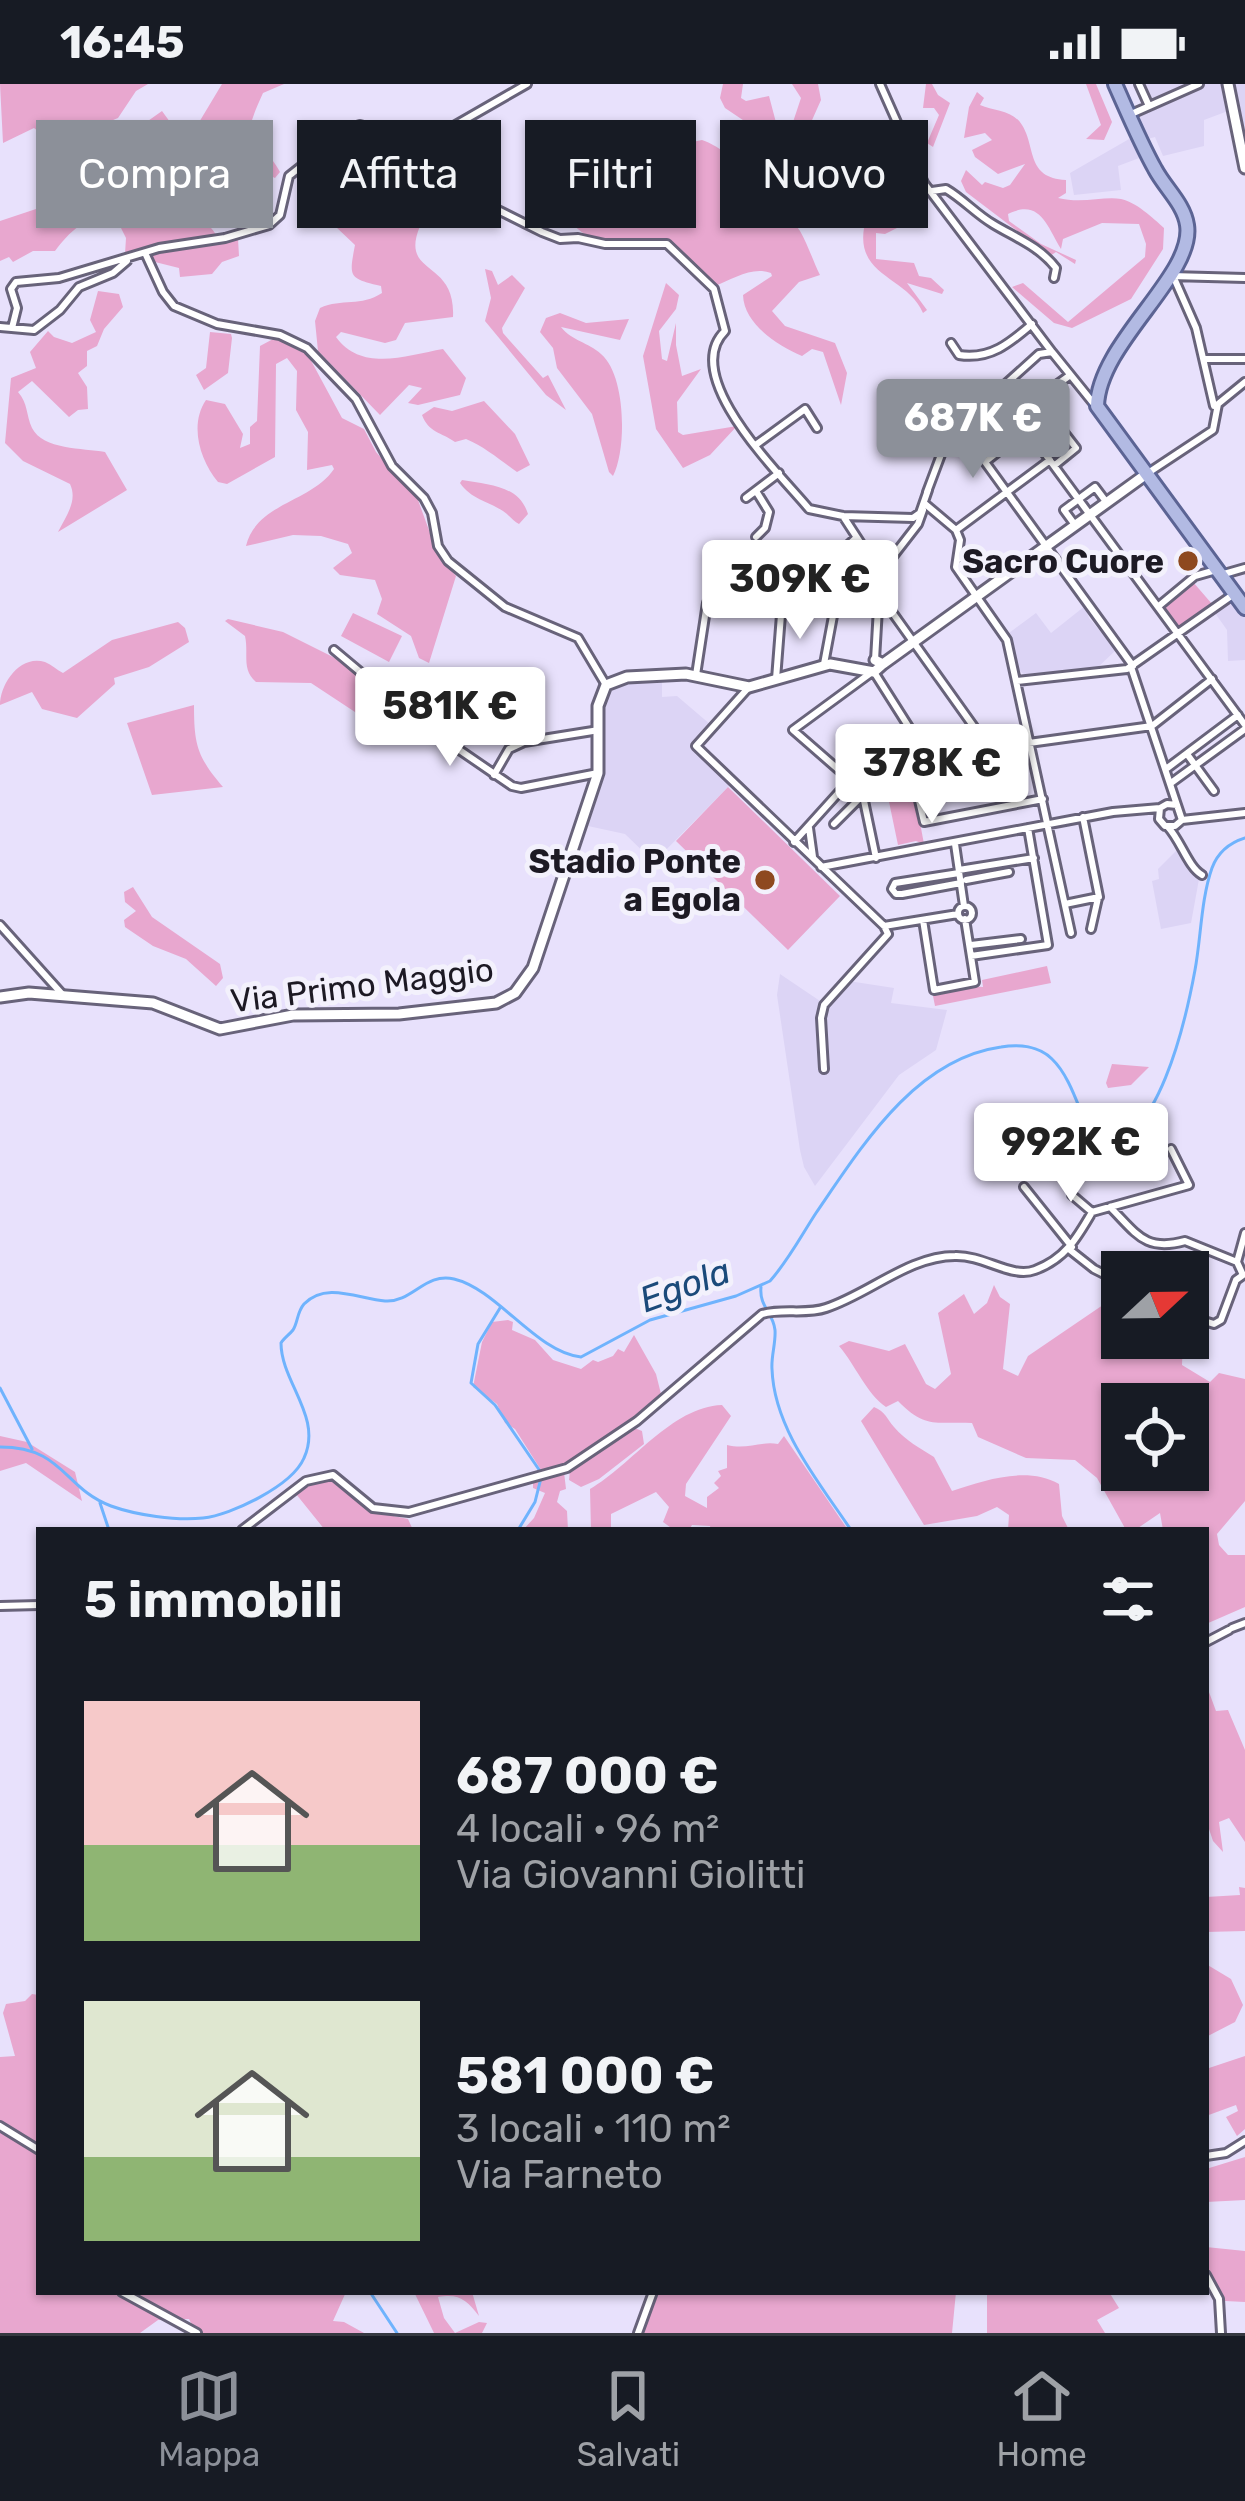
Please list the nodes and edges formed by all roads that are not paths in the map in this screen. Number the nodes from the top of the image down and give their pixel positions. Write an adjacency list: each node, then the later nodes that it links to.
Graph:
1 (527, 84): 9 (street)
2 (880, 84): 12 (street)
3 (1115, 84): 8 (main road)
4 (1139, 84): 7 (street)
5 (1199, 84): 7 (street)
6 (1228, 84): 10 (street)
7 (1148, 106): 8 (street)
8 (1129, 115): 16 (main road)
9 (468, 120)
10 (1245, 169)
11 (297, 170): 14 (street)
12 (932, 191): 17 (street); 19 (street)
13 (501, 212): 35 (street)
14 (146, 255): 15 (street); 75 (street)
15 (130, 259): 20 (street); 20 (street)
16 (1172, 277): 18 (street); 24 (street); 30 (main road)
17 (1054, 278)
18 (1245, 278)
19 (1032, 324): 22 (street); 23 (street)
20 (12, 328): 21 (street)
21 (0, 330)
22 (951, 344)
23 (1052, 352): 26 (street); 28 (street)
24 (1204, 359): 25 (street); 31 (street)
25 (1245, 359)
26 (1069, 376): 29 (street); 30 (street)
27 (1245, 382): 31 (street)
28 (998, 390): 32 (street); 39 (street)
29 (1038, 399): 32 (street); 36 (street)
30 (1097, 406): 38 (main road)
31 (1216, 408): 38 (street)
32 (1016, 415): 34 (street)
33 (818, 428): 35 (street)
34 (1027, 429): 36 (street); 41 (street)
35 (757, 444): 37 (street)
36 (1052, 462): 41 (street); 43 (street)
37 (779, 473): 40 (street); 47 (street)
38 (1145, 475): 45 (street); 56 (main road)
39 (928, 490): 44 (street); 47 (street)
40 (755, 491): 42 (street); 50 (street)
41 (1006, 493): 49 (street); 52 (street)
42 (746, 498)
43 (1079, 499): 45 (street); 46 (street); 48 (street)
44 (924, 503): 49 (street); 55 (street)
45 (1107, 503): 46 (street)
46 (1091, 514): 48 (street); 63 (street)
47 (843, 516): 51 (street)
48 (1076, 525): 52 (street)
49 (956, 530): 60 (street)
50 (756, 537)
51 (856, 538): 53 (street); 55 (street)
52 (1046, 547): 60 (street); 70 (street)
53 (812, 559)
54 (1245, 568): 56 (street)
55 (880, 573): 57 (street)
56 (1218, 573): 58 (main road); 63 (street)
57 (879, 583): 59 (street); 61 (street)
58 (1234, 594): 64 (main road); 65 (street)
59 (880, 595): 66 (street); 69 (street)
60 (977, 596): 66 (street); 74 (street)
61 (836, 600): 62 (street); 68 (street)
62 (782, 602): 71 (street); 72 (street)
63 (1160, 608): 65 (street)
64 (1245, 608)
65 (1179, 633): 70 (street); 73 (street)
66 (914, 642): 69 (street); 82 (street)
67 (334, 650): 89 (street)
68 (824, 664): 69 (street); 72 (street)
69 (873, 667): 84 (street); 90 (street)
70 (1132, 667): 74 (street); 78 (street)
71 (697, 675): 75 (street); 76 (street)
72 (776, 679): 76 (street)
73 (1212, 679): 77 (street); 78 (street)
74 (1017, 681): 81 (street)
75 (606, 685): 80 (street, Via Primo Maggio)
76 (749, 687): 108 (street)
77 (1238, 715): 79 (street); 83 (street)
78 (1152, 725): 81 (street); 87 (street)
79 (1245, 727): 85 (street)
80 (599, 730): 88 (street, Via Primo Maggio); 89 (street)
81 (1030, 743): 82 (street); 95 (street)
82 (990, 750): 84 (street)
83 (1187, 754): 85 (street); 87 (street)
84 (931, 762): 86 (street)
85 (1195, 765): 91 (street); 92 (street)
86 (911, 766): 90 (street); 95 (street)
87 (1166, 770): 91 (street)
88 (598, 773): 89 (street); 132 (street, Via Primo Maggio)
89 (494, 775)
90 (856, 777): 93 (street); 102 (street)
91 (1171, 782): 94 (street)
92 (1214, 791)
93 (863, 795): 103 (street); 111 (street)
94 (1175, 796): 96 (street); 97 (street)
95 (1043, 800): 104 (street)
96 (1164, 806): 97 (street); 98 (street); 105 (street)
97 (1179, 807): 101 (street)
98 (1133, 812): 100 (street); 105 (street)
99 (1245, 813): 101 (street)
100 (1083, 818): 104 (street); 119 (street)
101 (1181, 821): 105 (street); 107 (street)
102 (811, 824): 108 (street); 112 (street)
103 (834, 824)
104 (1048, 824): 106 (street); 120 (street)
105 (1164, 825): 107 (street)
106 (1028, 828): 109 (street); 110 (street)
107 (1180, 838): 117 (street)
108 (794, 842): 112 (street)
109 (954, 844): 111 (street); 118 (street)
110 (1034, 857): 113 (street); 130 (street)
111 (876, 858): 114 (street)
112 (814, 860): 114 (street)
113 (989, 865): 116 (street); 118 (street)
114 (821, 867): 124 (street)
115 (1010, 872): 116 (street)
116 (991, 875): 118 (street)
117 (1202, 875)
118 (961, 876): 118 (street); 121 (street)
119 (1099, 897): 120 (street); 125 (street)
120 (1065, 904): 126 (street)
121 (962, 917): 122 (street); 129 (street)
122 (922, 920): 124 (street); 131 (street)
123 (0, 926): 132 (street)
124 (884, 926): 134 (street)
125 (1090, 929)
126 (1071, 933)
127 (1021, 938): 128 (street)
128 (1001, 941): 129 (street); 130 (street)
129 (969, 945): 131 (street)
130 (1003, 952): 131 (street)
131 (971, 956)
132 (64, 995): 133 (street, Via Primo Maggio)
133 (0, 997)
134 (824, 1069)
135 (1172, 1149): 138 (street)
136 (1024, 1187): 141 (street)
137 (1072, 1195): 139 (street)
138 (1108, 1206): 139 (street); 142 (street)
139 (1092, 1212): 141 (street)
140 (1245, 1233): 142 (street)
141 (1071, 1248): 143 (street); 146 (street)
142 (1237, 1262): 144 (street)
143 (1101, 1272)
144 (1244, 1275): 145 (street)
145 (1209, 1322)
146 (246, 1527)
147 (36, 1605): 148 (street)
148 (0, 1606)
149 (1245, 1623): 150 (street)
150 (1209, 1640)
151 (0, 2126): 153 (street)
152 (1245, 2141): 154 (street)
153 (36, 2148)
154 (1209, 2156)
155 (1209, 2280): 160 (street)
156 (127, 2295): 158 (street)
157 (652, 2295): 159 (street)
158 (197, 2333)
159 (638, 2333)
160 (1221, 2333)

